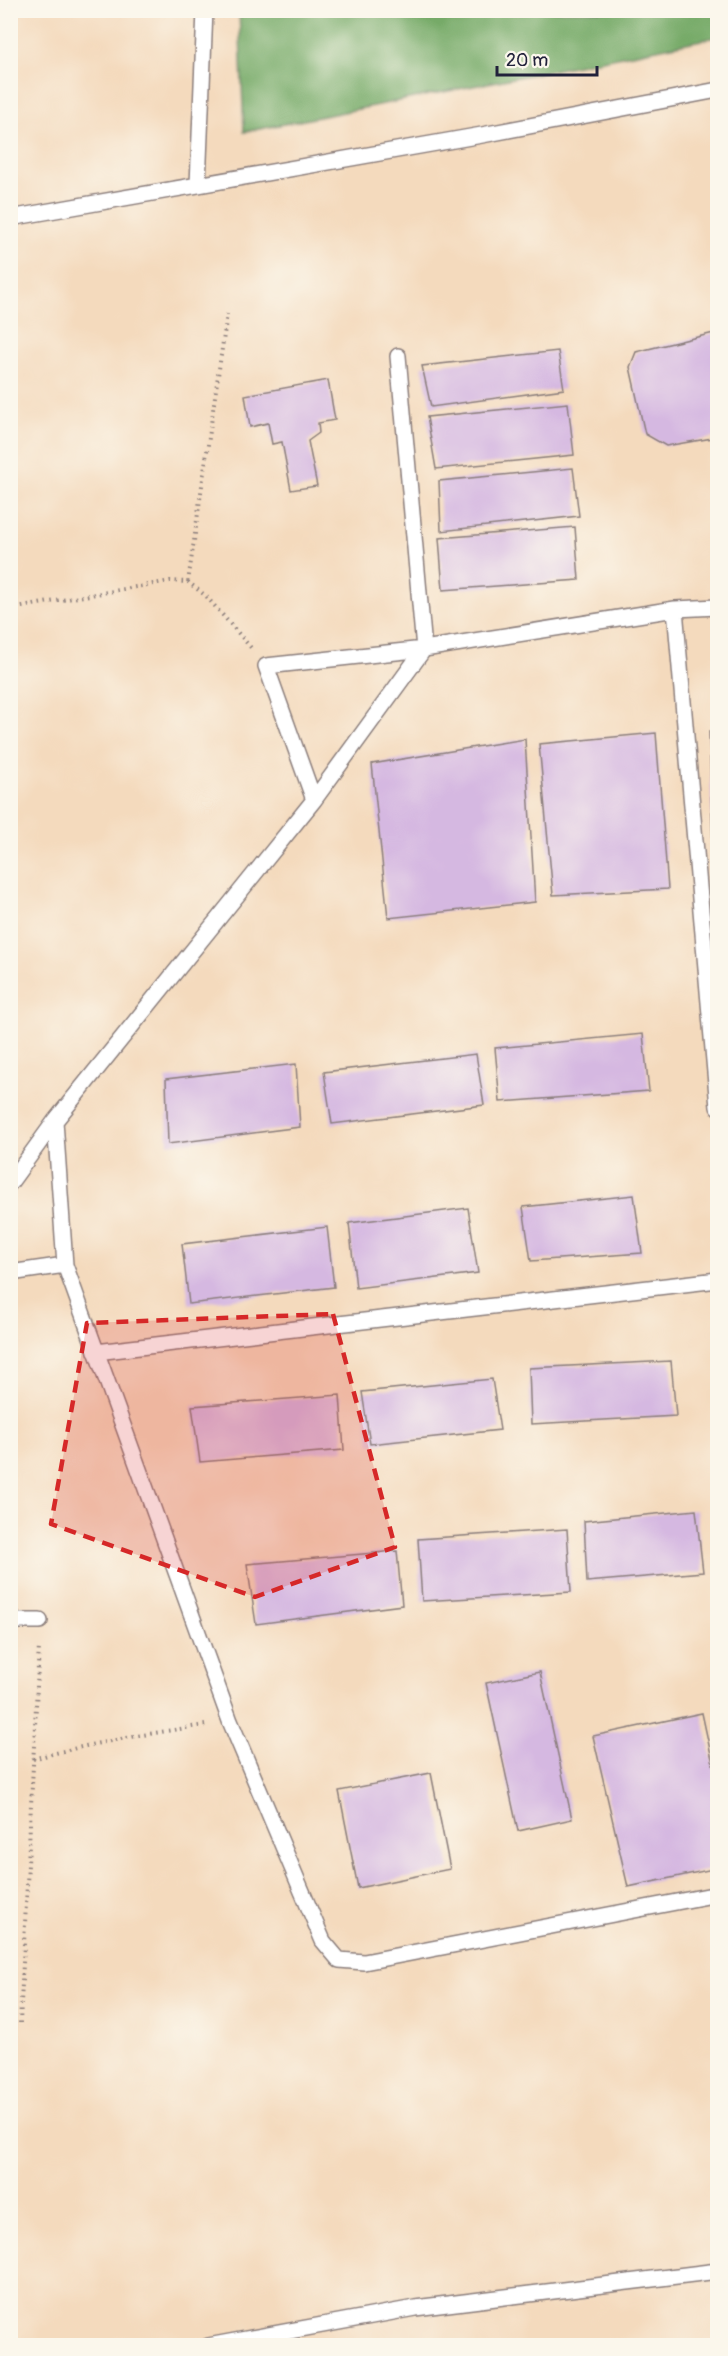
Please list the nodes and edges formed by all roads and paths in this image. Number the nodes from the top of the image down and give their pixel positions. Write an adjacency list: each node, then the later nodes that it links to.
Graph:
1 (205, 10): 3 (lane)
2 (717, 90): 3 (lane)
3 (198, 185): 4 (lane)
4 (10, 218)
5 (226, 314): 7 (path)
6 (398, 356): 11 (lane)
7 (188, 582): 9 (path); 12 (path)
8 (717, 607): 10 (lane)
9 (10, 609)
10 (675, 609): 11 (lane); 14 (lane)
11 (424, 649): 12 (lane); 13 (lane)
12 (266, 666): 13 (lane)
13 (314, 800): 15 (lane)
14 (717, 1107)
15 (54, 1120): 16 (lane); 17 (lane)
16 (10, 1183)
17 (65, 1265): 18 (lane); 20 (lane)
18 (10, 1273)
19 (717, 1280): 20 (lane)
20 (96, 1352): 23 (lane)
21 (10, 1620): 22 (lane)
22 (40, 1621): 24 (path)
23 (230, 1721): 24 (path); 25 (lane)
24 (33, 1759): 26 (path)
25 (717, 1894)
26 (20, 2023)
27 (717, 2271): 28 (lane)
28 (208, 2346)

